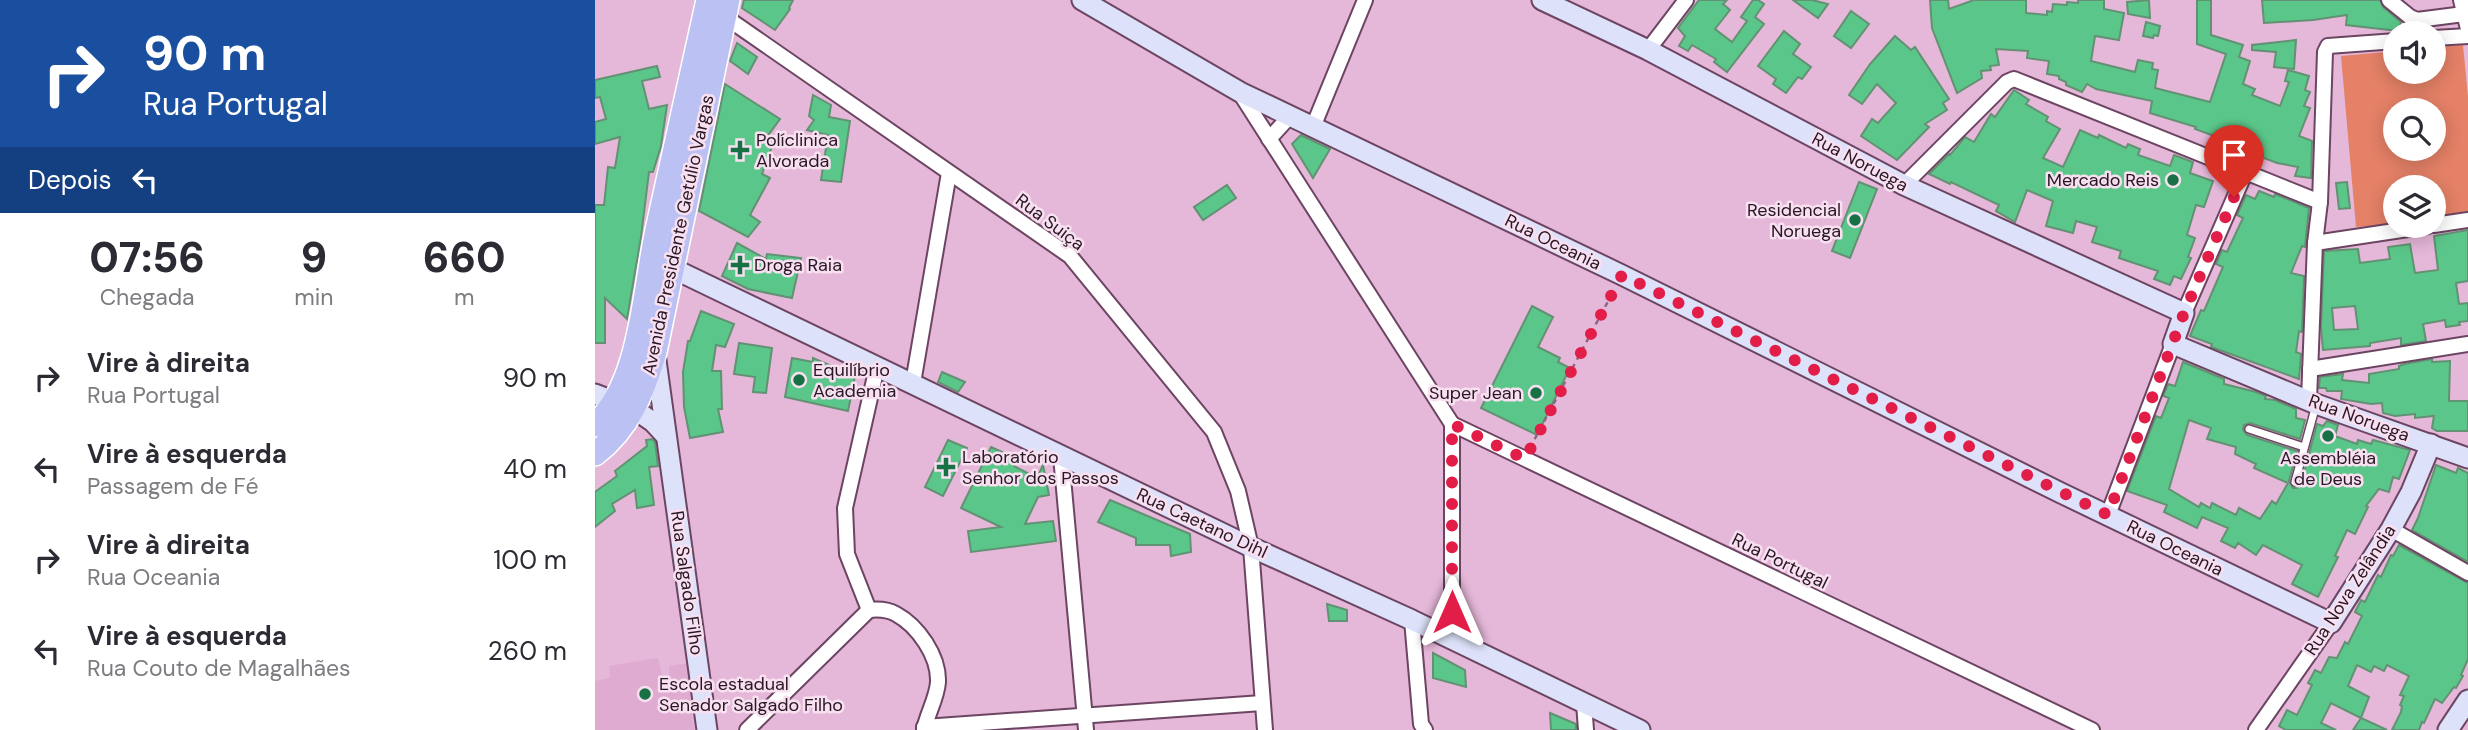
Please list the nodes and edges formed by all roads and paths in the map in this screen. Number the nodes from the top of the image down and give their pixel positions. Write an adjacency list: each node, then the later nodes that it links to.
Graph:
1 (708, 0): 26 (main road, Avenida Presidente Getúlio Vargas)
2 (1082, 0): 14 (street, Rua Oceania)
3 (1365, 0): 16 (street)
4 (1542, 0): 13 (street, Rua Noruega)
5 (1686, 0): 13 (street)
6 (2389, 0): 7 (street)
7 (2463, 7): 9 (street)
8 (726, 8): 18 (street, Rua Suiça); 26 (main road, Avenida Presidente Getúlio Vargas)
9 (2468, 29)
10 (2468, 36): 11 (street)
11 (2446, 37)
12 (2383, 42): 21 (street)
13 (1648, 50): 20 (street, Rua Noruega)
14 (1240, 92): 15 (street, Rua Oceania); 17 (street)
15 (1290, 116): 16 (street, Rua Oceania); 17 (street)
16 (1313, 127): 27 (street, Rua Oceania)
17 (1269, 139): 37 (street)
18 (949, 173): 34 (street); 50 (street, Rua Suiça)
19 (2245, 173): 20 (street); 21 (street); 28 (street)
20 (1903, 186): 28 (street, Rua Noruega)
21 (2320, 202): 25 (street)
22 (2468, 220): 23 (street)
23 (2446, 223)
24 (2383, 233): 25 (street)
25 (2315, 243): 33 (street)
26 (661, 266): 31 (main road, Avenida Presidente Getúlio Vargas); 32 (street, Rua Caetano Dihl); 35 (main road, Avenida Presidente Getúlio Vargas)
27 (1622, 275): 46 (path); 48 (street, Rua Oceania)
28 (2184, 313): 29 (street)
29 (2173, 344): 36 (street, Rua Noruega); 48 (street)
30 (2468, 344): 33 (street)
31 (655, 352): 35 (main road, Avenida Presidente Getúlio Vargas); 40 (street, Rua Salgado Filho)
32 (877, 367): 34 (street, Rua Caetano Dihl); 52 (street)
33 (2310, 369): 36 (street)
34 (913, 383): 44 (street, Rua Caetano Dihl)
35 (614, 402): 38 (main road, Avenida Presidente Getúlio Vargas); 40 (street); 43 (main road, Avenida Presidente Getúlio Vargas)
36 (2312, 402): 41 (street, Rua Noruega); 42 (lane)
37 (1452, 424): 46 (street, Rua Portugal); 55 (street)
38 (595, 425)
39 (2249, 429): 42 (lane)
40 (666, 436): 61 (street, Rua Salgado Filho)
41 (2431, 444): 45 (street, Rua Noruega); 49 (street, Rua Nova Zelândia)
42 (2304, 447): 47 (lane)
43 (595, 454)
44 (1061, 456): 50 (street, Rua Caetano Dihl); 59 (street)
45 (2468, 458)
46 (1525, 459): 67 (street, Rua Portugal)
47 (2295, 482)
48 (2108, 515): 54 (street, Rua Oceania)
49 (2391, 529): 51 (street); 54 (street, Rua Nova Zelândia)
50 (1251, 547): 53 (street, Rua Caetano Dihl); 57 (street, Rua Suiça)
51 (2468, 573)
52 (869, 610): 60 (street); 62 (street)
53 (1412, 620): 55 (street, Rua Caetano Dihl); 64 (street)
54 (2331, 623): 68 (street, Rua Nova Zelândia)
55 (1451, 639): 58 (street, Rua Caetano Dihl)
56 (2468, 700): 69 (street)
57 (1262, 703): 59 (street); 63 (street, Rua Suiça)
58 (1584, 703): 65 (street); 66 (street, Rua Caetano Dihl)
59 (1085, 723): 60 (street)
60 (924, 728)
61 (707, 730)
62 (747, 730)
63 (1265, 730)
64 (1425, 730)
65 (1586, 730)
66 (1640, 730)
67 (2092, 730)
68 (2256, 730)
69 (2448, 730)

